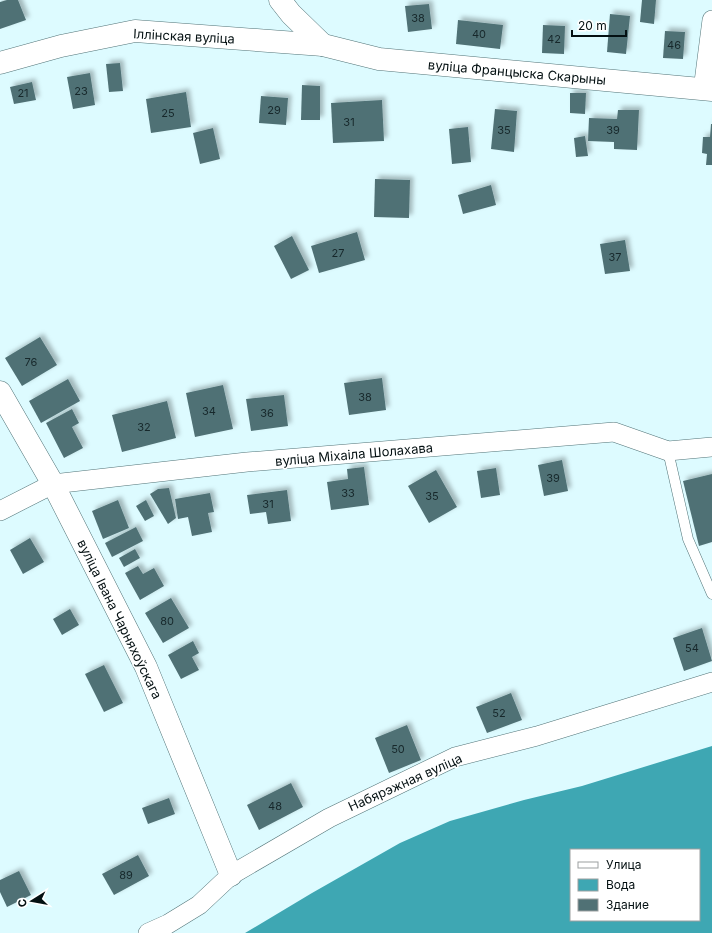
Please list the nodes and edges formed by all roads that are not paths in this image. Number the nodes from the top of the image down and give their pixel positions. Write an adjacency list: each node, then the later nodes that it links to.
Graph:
1 (280, 0): 3 (street)
2 (712, 20): 5 (street)
3 (323, 45): 4 (street, Іллінская вуліца); 5 (street, вуліца Францыска Скарыны)
4 (0, 63)
5 (707, 90)
6 (0, 392): 9 (street, вуліца Івана Чарняхоўскага)
7 (712, 447): 8 (street, вуліца Міхаіла Шолахава)
8 (668, 451): 9 (street, вуліца Міхаіла Шолахава); 11 (lane)
9 (53, 484): 10 (street, вуліца Міхаіла Шолахава); 13 (street, вуліца Івана Чарняхоўскага)
10 (0, 511)
11 (712, 594)
12 (712, 682): 13 (street, Набярэжная вуліца)
13 (231, 875): 14 (street, Набярэжная вуліца)
14 (148, 933)

